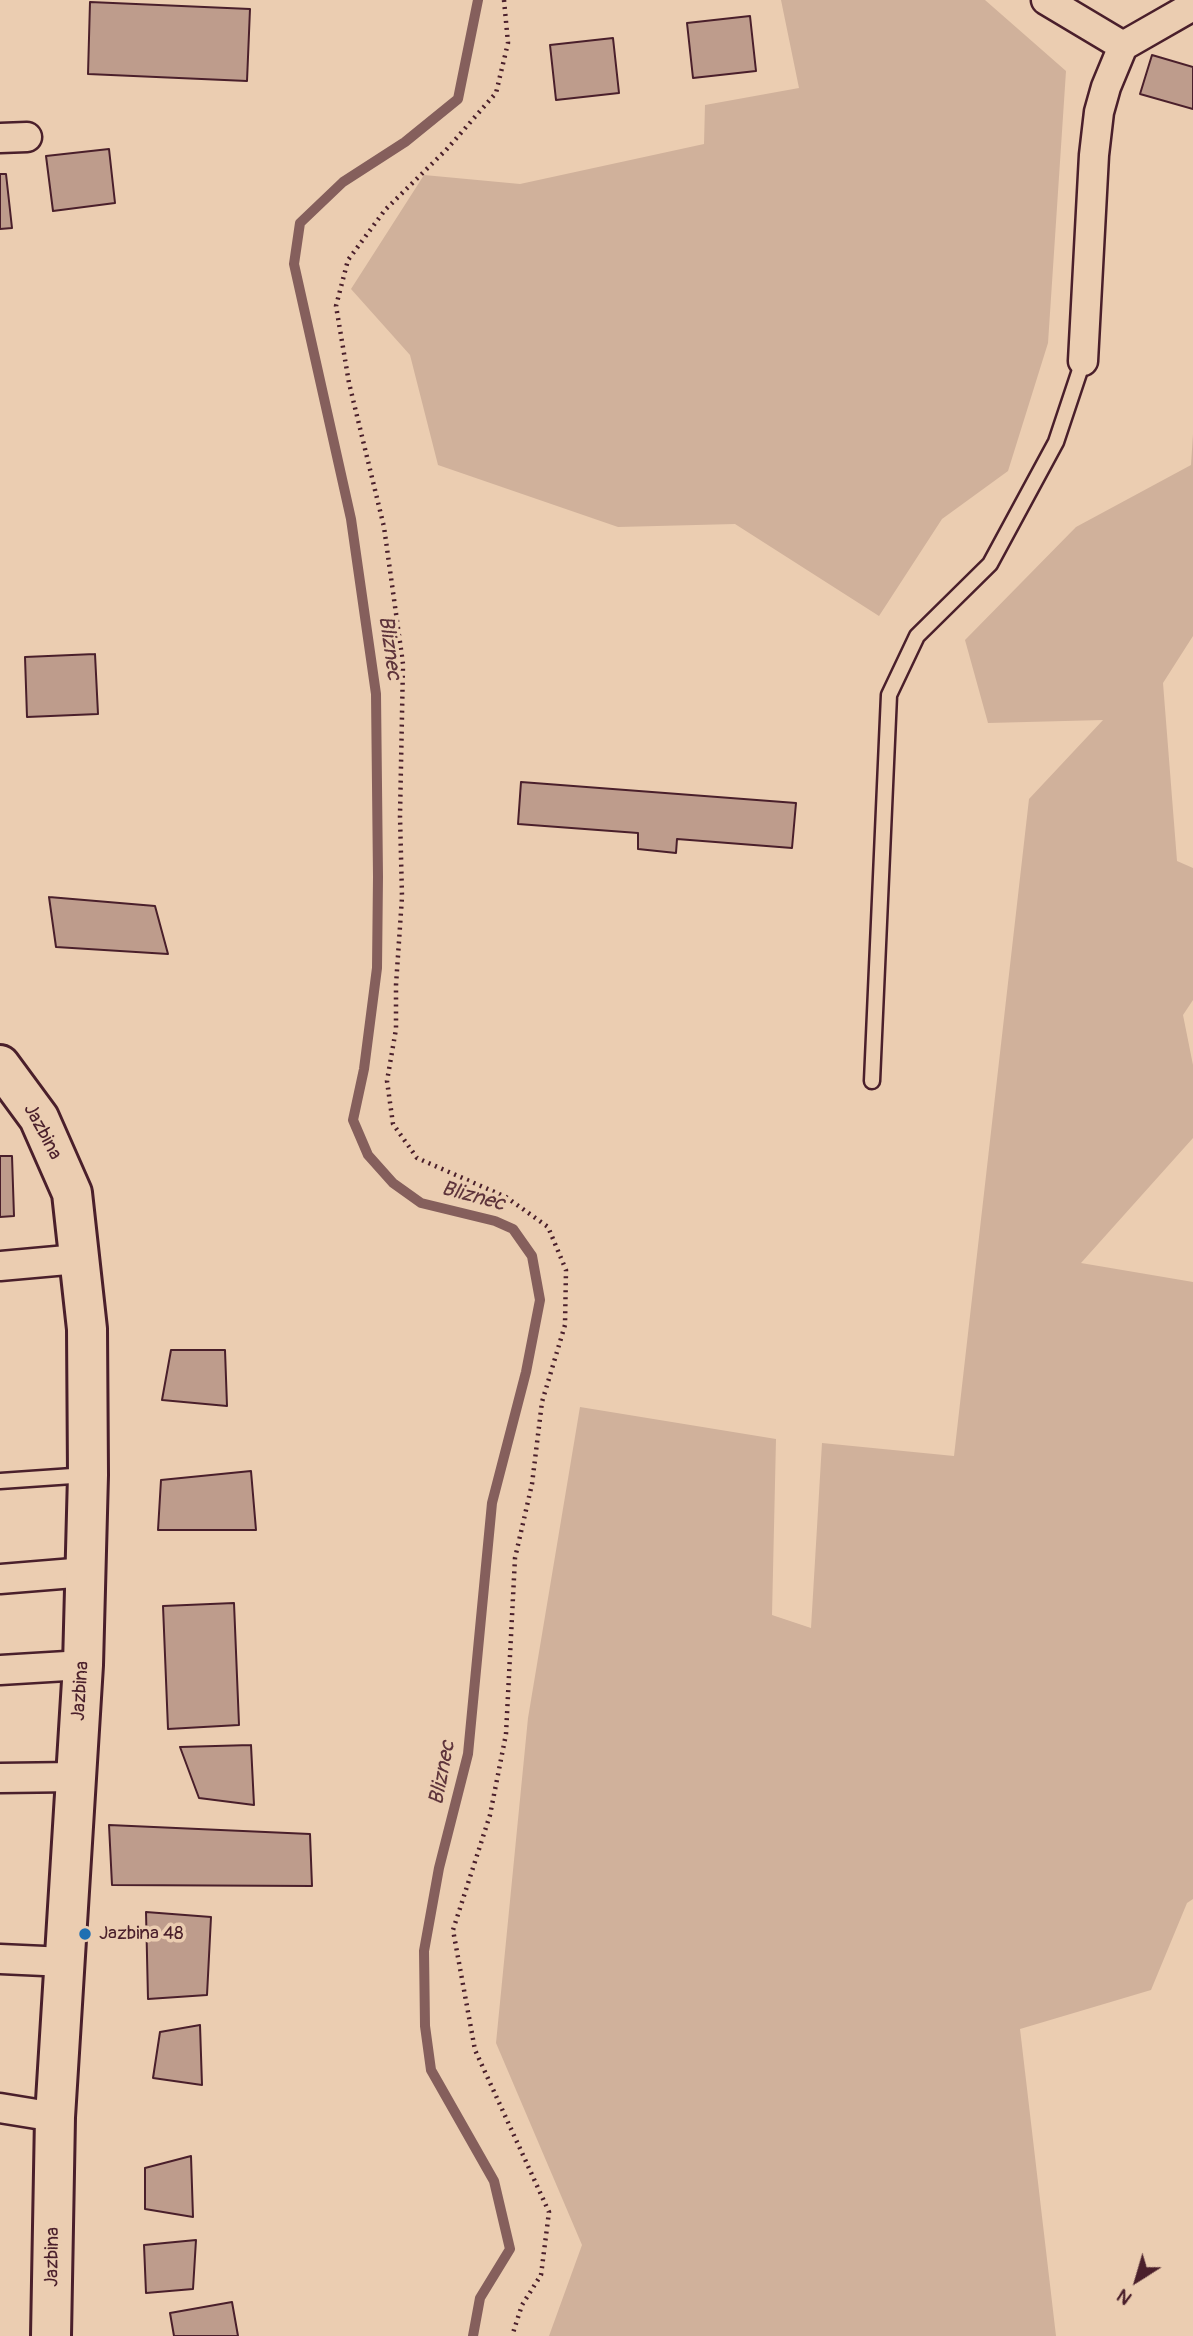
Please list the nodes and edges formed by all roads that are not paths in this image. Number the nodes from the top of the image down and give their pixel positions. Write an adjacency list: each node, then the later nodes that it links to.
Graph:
1 (1046, 0): 3 (street)
2 (1193, 6): 3 (street)
3 (1123, 46): 4 (street)
4 (1083, 362): 6 (lane)
5 (0, 1065): 7 (street, Jazbina)
6 (872, 1081)
7 (78, 1259): 8 (street); 9 (street, Jazbina)
8 (0, 1266)
9 (88, 1475): 10 (lane); 11 (street, Jazbina)
10 (0, 1482)
11 (86, 1572): 12 (street); 13 (street, Jazbina)
12 (0, 1579)
13 (83, 1665): 14 (street); 15 (street, Jazbina)
14 (0, 1671)
15 (75, 1777): 16 (street); 18 (street, Jazbina)
16 (0, 1778)
17 (0, 1959): 18 (street)
18 (66, 1962): 20 (street, Jazbina)
19 (0, 2108): 20 (street)
20 (55, 2117): 21 (street, Jazbina)
21 (51, 2336)

